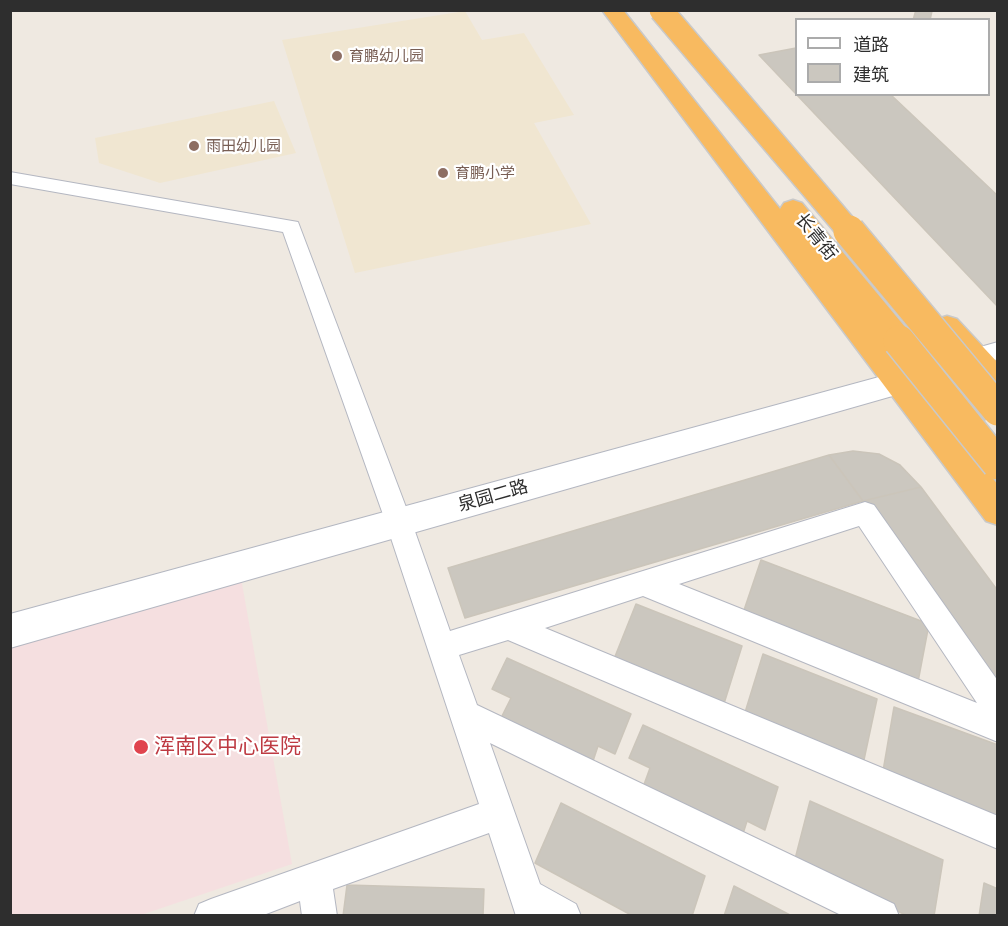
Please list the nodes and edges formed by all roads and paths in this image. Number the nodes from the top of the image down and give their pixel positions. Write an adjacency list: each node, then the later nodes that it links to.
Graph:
1 (612, 10): 7 (highway)
2 (634, 10): 10 (highway, 长青街, bridge)
3 (661, 10): 9 (highway, 长青街, bridge)
4 (674, 10): 6 (highway)
5 (10, 178): 12 (street)
6 (986, 354): 7 (street, 泉园二路); 8 (highway)
7 (899, 383): 11 (highway); 12 (street, 泉园二路)
8 (998, 384)
9 (998, 410)
10 (998, 464)
11 (998, 511)
12 (399, 523): 15 (street, 泉园二路); 16 (street)
13 (643, 583): 14 (street); 17 (street); 19 (street)
14 (508, 626): 16 (street); 21 (street)
15 (10, 631)
16 (442, 647): 18 (street)
17 (998, 708)
18 (465, 715): 20 (street); 27 (street)
19 (998, 727)
20 (499, 813): 22 (street); 23 (street)
21 (998, 833)
22 (314, 880): 24 (street); 25 (street)
23 (530, 906): 26 (street)
24 (211, 915)
25 (320, 915)
26 (564, 915)
27 (882, 915)

